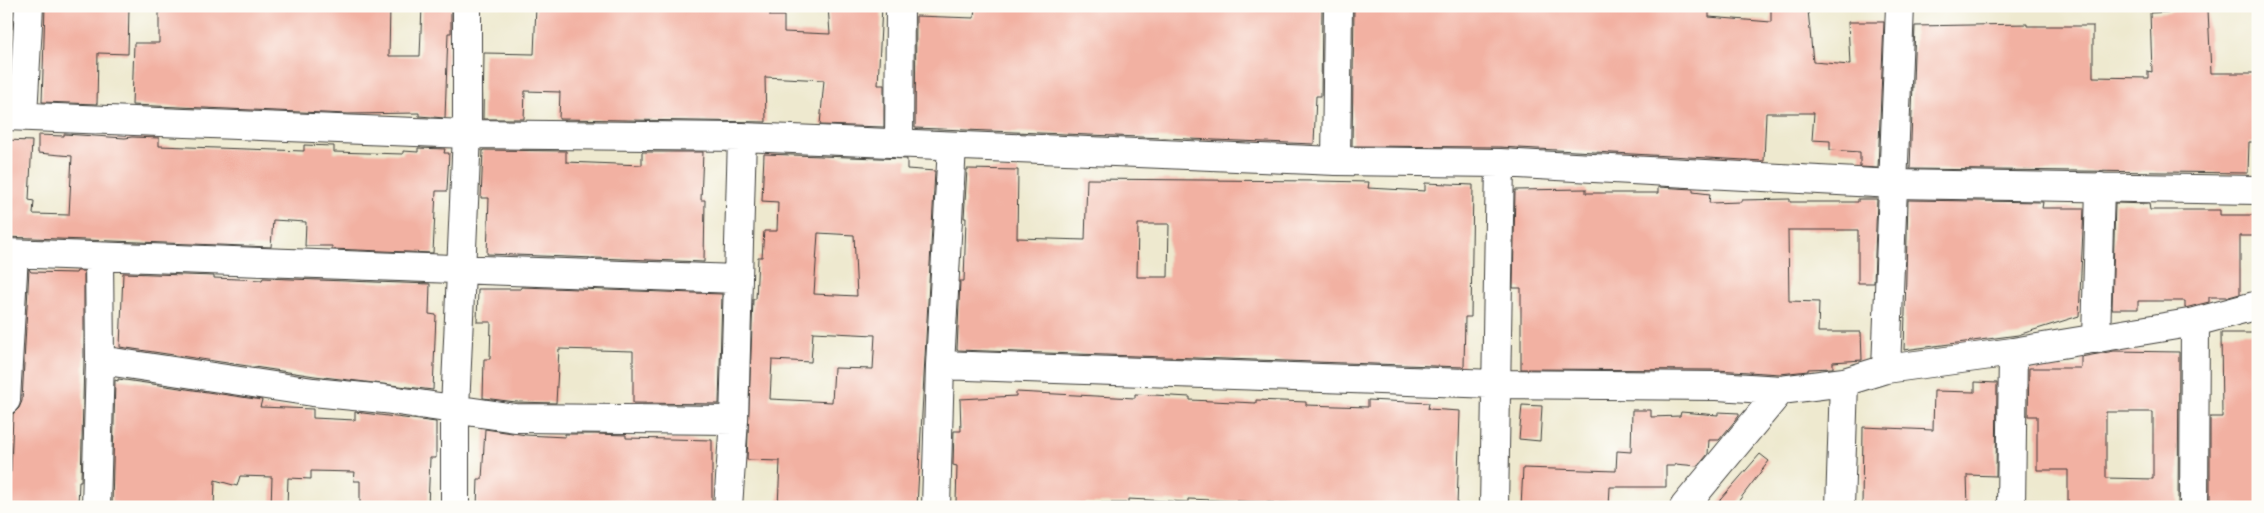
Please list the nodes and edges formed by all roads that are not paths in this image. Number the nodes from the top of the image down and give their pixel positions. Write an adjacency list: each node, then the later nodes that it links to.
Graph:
1 (29, 6): 6 (street)
2 (467, 6): 7 (street)
3 (900, 6): 9 (street)
4 (1338, 6): 11 (street)
5 (1900, 6): 13 (street)
6 (15, 116): 7 (street)
7 (466, 134): 8 (street); 18 (street)
8 (742, 137): 9 (street); 19 (street)
9 (899, 144): 10 (street)
10 (952, 146): 11 (street); 25 (street)
11 (1336, 161): 12 (street)
12 (1500, 163): 13 (street); 28 (street)
13 (1894, 184): 14 (street); 26 (street)
14 (2100, 187): 15 (street); 22 (street)
15 (2258, 190)
16 (10, 254): 17 (street); 30 (street)
17 (99, 257): 18 (street); 24 (street)
18 (460, 270): 19 (street); 31 (street)
19 (737, 279): 32 (street)
20 (2258, 305): 21 (street)
21 (2195, 322): 22 (street); 41 (street)
22 (2096, 339): 23 (street)
23 (2013, 352): 26 (street); 40 (street)
24 (100, 360): 31 (street); 33 (street)
25 (940, 365): 28 (street); 36 (street)
26 (1886, 369): 27 (street)
27 (1844, 382): 29 (street); 39 (street)
28 (1495, 384): 29 (street); 37 (street)
29 (1781, 390): 38 (street)
30 (6, 400)
31 (455, 409): 32 (street); 34 (street)
32 (734, 420): 35 (street)
33 (96, 507)
34 (455, 507)
35 (728, 507)
36 (936, 507)
37 (1494, 507)
38 (1684, 507)
39 (1840, 507)
40 (2011, 507)
41 (2194, 507)

